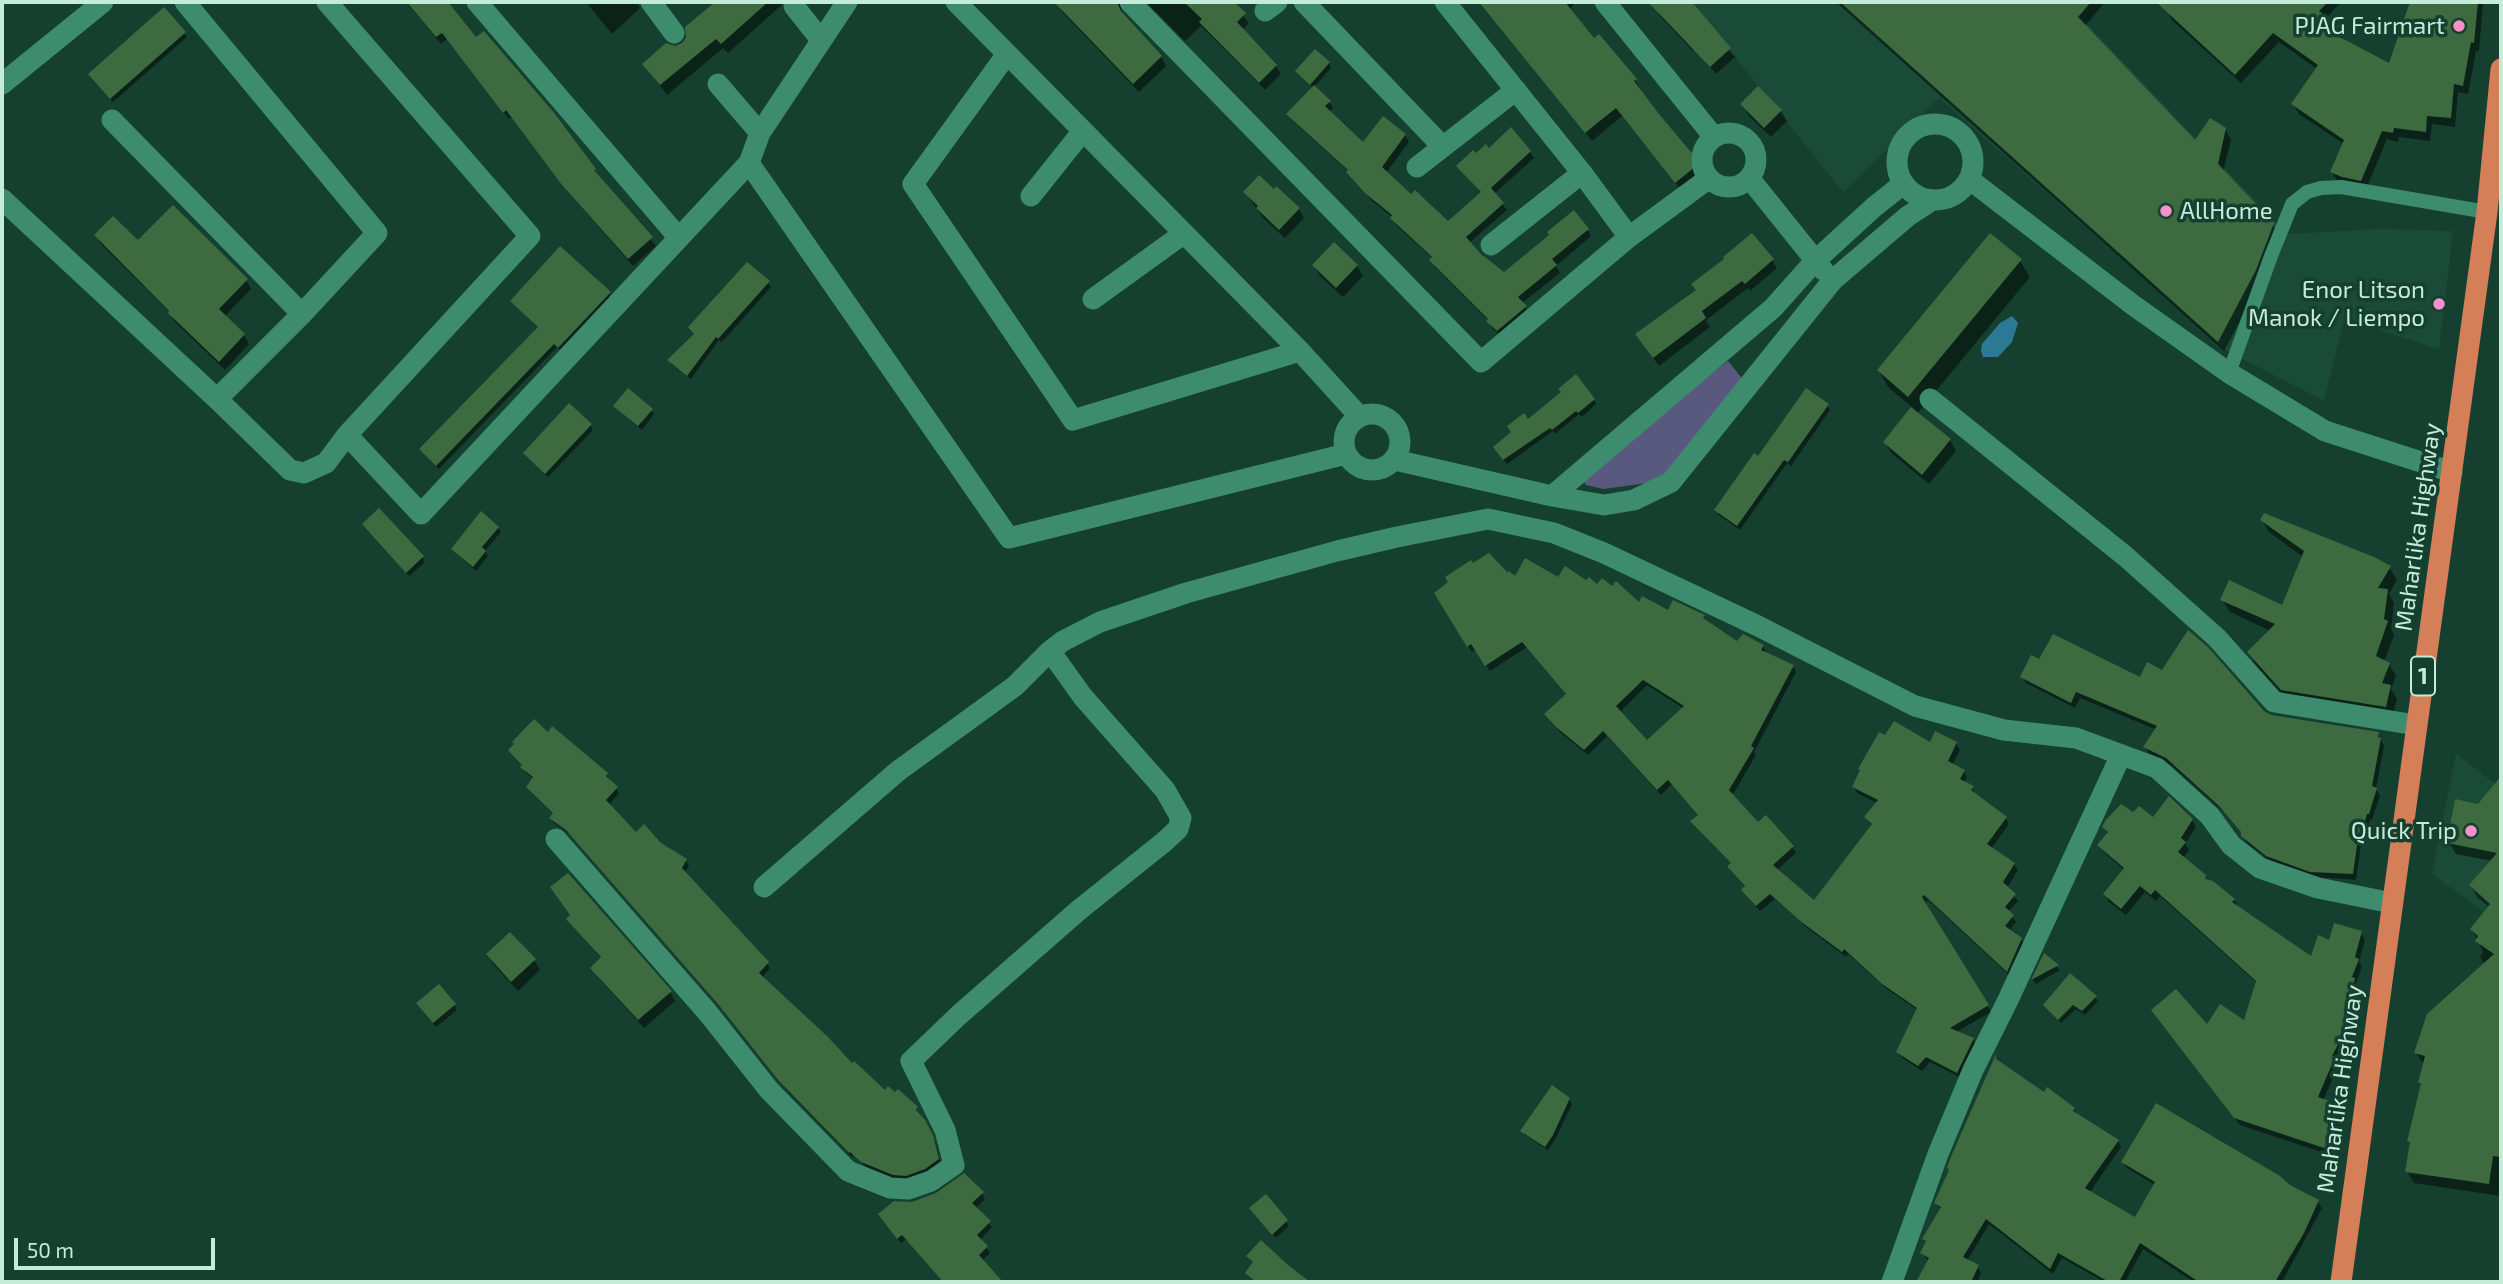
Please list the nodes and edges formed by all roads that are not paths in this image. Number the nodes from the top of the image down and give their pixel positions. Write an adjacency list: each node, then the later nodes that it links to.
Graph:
1 (103, 2): 17 (street)
2 (185, 2): 43 (street)
3 (327, 2): 49 (street)
4 (477, 2): 38 (street)
5 (847, 2): 14 (street)
6 (956, 2): 15 (street)
7 (1130, 2): 37 (street)
8 (1304, 2): 24 (street)
9 (1445, 2): 19 (street)
10 (1605, 2): 23 (street)
11 (655, 3): 13 (street)
12 (794, 6): 14 (street)
13 (674, 33)
14 (821, 40): 22 (street)
15 (1007, 54): 21 (street); 44 (street)
16 (2501, 69): 35 (highway, Maharlika Highway / 1)
17 (2, 84)
18 (719, 84): 22 (street)
19 (1516, 90): 24 (street); 27 (street)
20 (112, 120): 43 (street)
21 (1082, 132): 32 (street); 36 (street)
22 (760, 133): 25 (street)
23 (1714, 137): 28 (street); 29 (street)
24 (1443, 147): 26 (street)
25 (749, 163): 38 (street); 50 (street)
26 (1417, 167)
27 (1582, 173): 37 (street); 39 (street)
28 (1708, 178): 29 (street); 37 (street)
29 (1750, 179): 40 (street)
30 (1969, 179): 31 (street); 34 (street); 45 (street)
31 (1903, 184): 34 (street); 40 (street)
32 (1031, 196)
33 (2, 199): 46 (street)
34 (1931, 201): 41 (street)
35 (2487, 212): 45 (lane); 52 (highway, Maharlika Highway / 1)
36 (1183, 234): 42 (street); 44 (street)
37 (1629, 237)
38 (679, 238): 49 (street)
39 (1491, 246)
40 (1815, 261): 41 (street); 53 (street)
41 (1833, 280): 53 (street)
42 (1093, 299)
43 (302, 314): 46 (street)
44 (1300, 351): 48 (street)
45 (2229, 373): 52 (street)
46 (217, 399): 49 (street)
47 (1930, 399): 55 (street)
48 (1359, 416): 50 (street); 51 (street)
49 (348, 435)
50 (1346, 454): 51 (street)
51 (1395, 460): 53 (street)
52 (2452, 472): 55 (highway, Maharlika Highway / 1)
53 (1552, 496)
54 (1050, 651): 56 (street); 57 (street); 58 (street)
55 (2416, 725): 59 (highway, Maharlika Highway / 1)
56 (2121, 755): 59 (street); 60 (street)
57 (556, 839)
58 (764, 887)
59 (2392, 903): 61 (highway, Maharlika Highway / 1)
60 (1892, 1282)
61 (2340, 1282)

